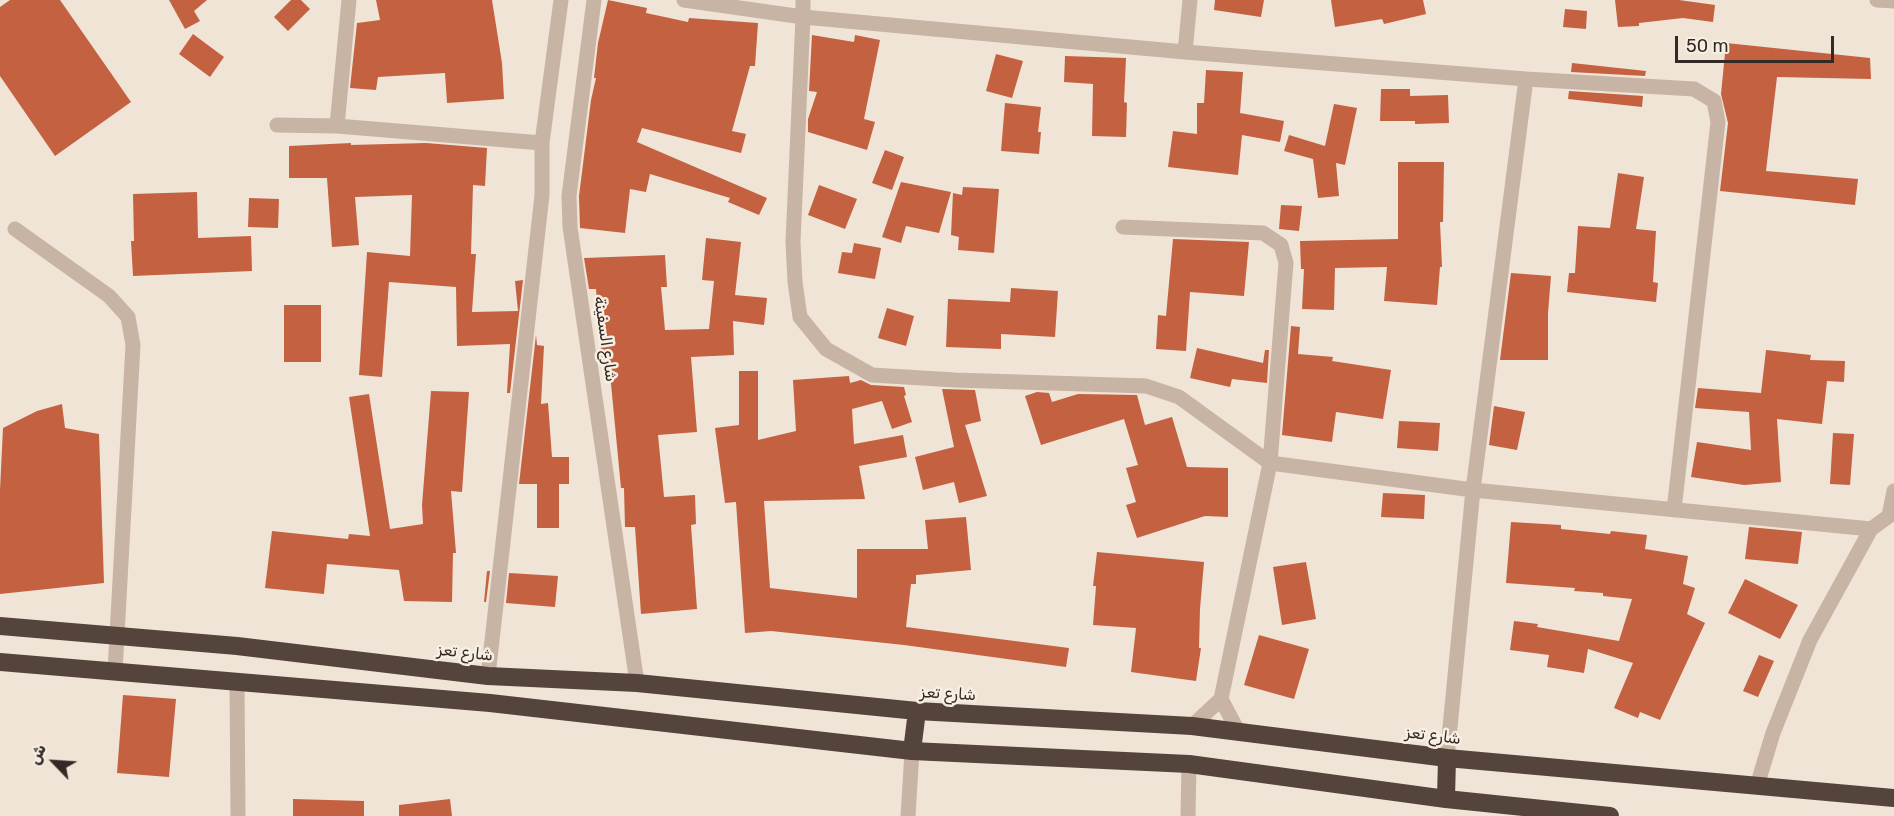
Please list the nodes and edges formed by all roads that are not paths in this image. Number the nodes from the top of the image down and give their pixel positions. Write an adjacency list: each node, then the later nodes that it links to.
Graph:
1 (349, 0): 13 (street)
2 (561, 0): 14 (street)
3 (594, 0): 16 (street, شارع السفينة)
4 (684, 0): 9 (street)
5 (803, 0): 9 (street)
6 (1190, 0): 10 (street)
7 (1877, 0): 8 (street)
8 (1894, 1)
9 (803, 17): 10 (street); 19 (street)
10 (1185, 52): 11 (street)
11 (1526, 79): 20 (street); 22 (street)
12 (277, 125): 13 (street)
13 (337, 126): 14 (street)
14 (542, 142): 15 (street)
15 (542, 195): 16 (street); 28 (street)
16 (569, 196): 30 (street, شارع السفينة)
17 (1122, 226): 19 (street)
18 (15, 229): 25 (street)
19 (1270, 463): 20 (street); 31 (street)
20 (1473, 490): 22 (street); 36 (street)
21 (1894, 491): 23 (street)
22 (1674, 510): 23 (street)
23 (1871, 529): 38 (street)
24 (0, 626): 25 (highway, شارع تعز)
25 (117, 637): 27 (street); 28 (highway, شارع تعز)
26 (0, 662): 27 (highway)
27 (115, 671): 29 (highway)
28 (488, 676): 30 (highway, شارع تعز)
29 (237, 683): 35 (highway); 41 (street)
30 (638, 684): 32 (highway, شارع تعز)
31 (1221, 699): 33 (street); 34 (street)
32 (917, 711): 33 (highway, شارع تعز); 35 (highway)
33 (1192, 726): 34 (highway, شارع تعز)
34 (1238, 731): 36 (highway, شارع تعز)
35 (912, 751): 37 (highway); 42 (street)
36 (1447, 758): 38 (highway, شارع تعز); 40 (highway)
37 (1189, 764): 40 (highway); 43 (street)
38 (1757, 786): 39 (highway, شارع تعز)
39 (1894, 798)
40 (1446, 799): 44 (highway)
41 (238, 816)
42 (908, 816)
43 (1188, 816)
44 (1610, 816)

